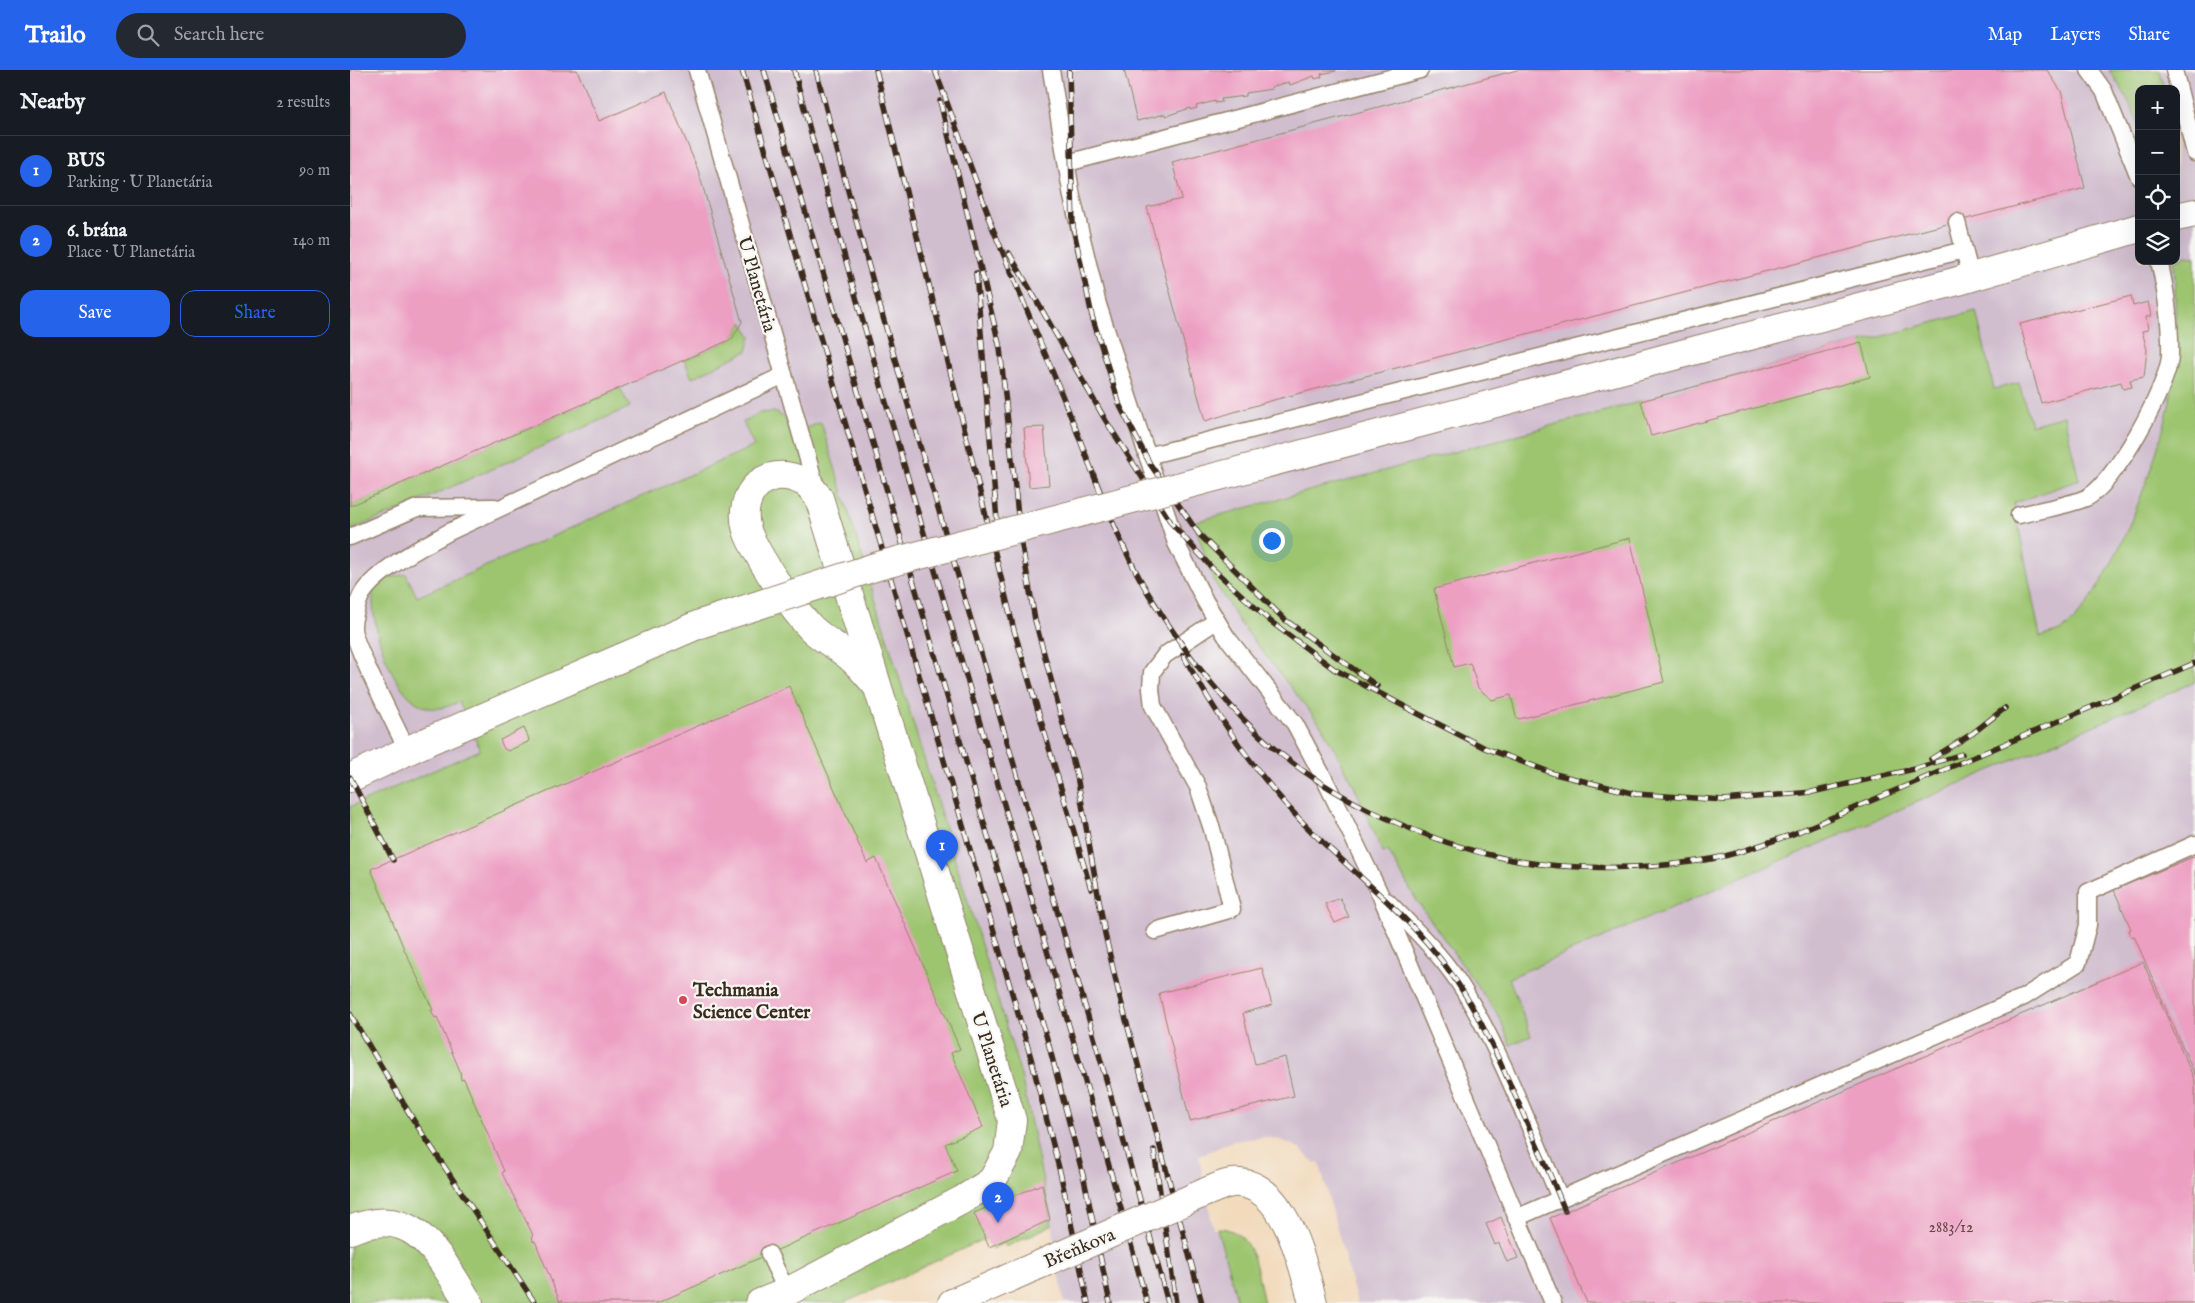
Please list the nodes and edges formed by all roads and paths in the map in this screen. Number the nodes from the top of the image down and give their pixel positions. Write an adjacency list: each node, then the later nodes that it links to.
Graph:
1 (697, 70): 16 (lane, U Planetária)
2 (1051, 70): 7 (lane)
3 (1420, 70): 7 (lane)
4 (2089, 70): 8 (lane)
5 (2174, 70): 6 (lane)
6 (2195, 153)
7 (1066, 163): 17 (lane)
8 (2138, 175)
9 (2195, 212): 10 (street)
10 (2180, 216)
11 (1957, 222): 13 (lane)
12 (2135, 229): 15 (street)
13 (1964, 250): 15 (lane); 17 (lane)
14 (2160, 265): 20 (lane)
15 (1964, 279): 24 (street, bridge)
16 (784, 375): 18 (lane, U Planetária); 19 (lane)
17 (1147, 456): 22 (lane)
18 (820, 498): 23 (street, U Planetária); 23 (street, U Planetária)
19 (500, 507): 21 (lane); 24 (lane)
20 (2019, 515)
21 (350, 537)
22 (1216, 620): 27 (lane); 28 (lane)
23 (877, 686): 33 (street, U Planetária)
24 (417, 746): 25 (street)
25 (350, 778)
26 (2195, 844): 29 (lane)
27 (1380, 894): 29 (lane); 30 (lane)
28 (1155, 931)
29 (1560, 1198): 30 (lane)
30 (1516, 1218): 38 (lane)
31 (350, 1230): 34 (street)
32 (769, 1254): 33 (lane)
33 (787, 1292): 35 (street, U Planetária)
34 (469, 1303)
35 (760, 1303)
36 (952, 1303): 37 (street, Břeňkova, bridge)
37 (1313, 1303)
38 (1553, 1303)

